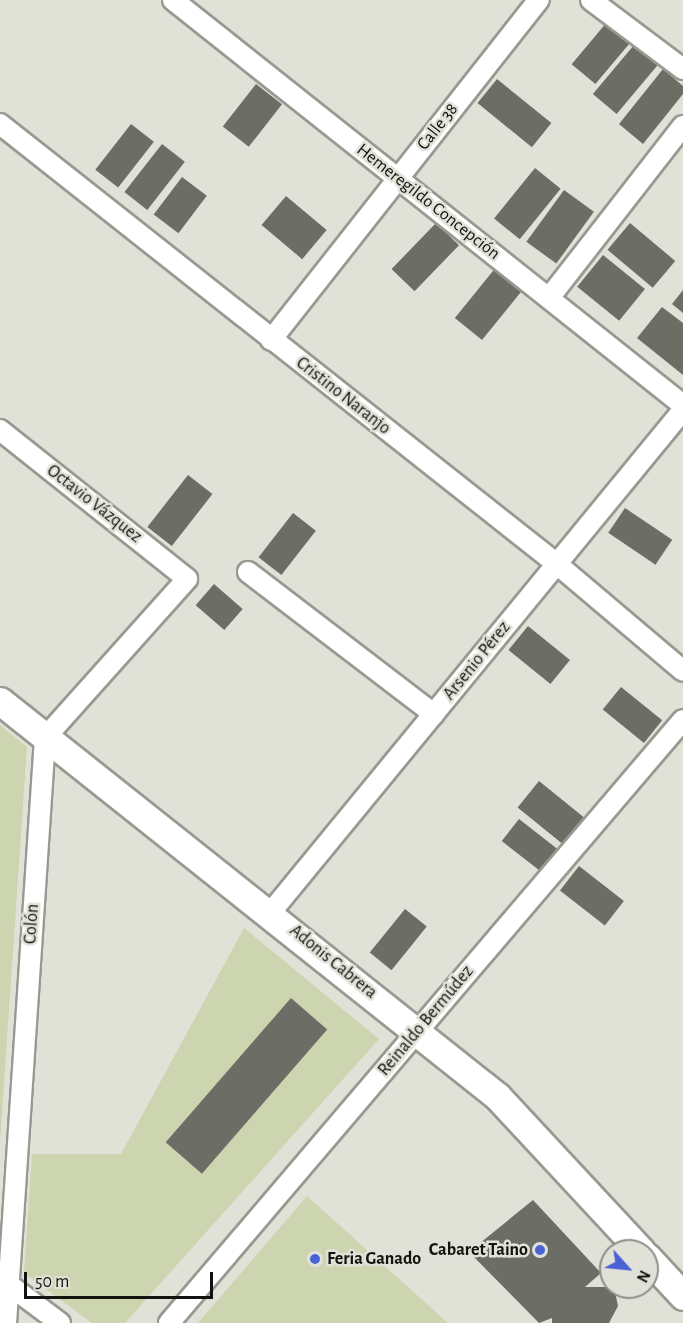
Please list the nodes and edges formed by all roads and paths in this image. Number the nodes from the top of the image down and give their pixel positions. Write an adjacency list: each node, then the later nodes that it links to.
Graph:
1 (173, 0): 7 (street, Hemeregildo Concepción)
2 (591, 0): 4 (street)
3 (534, 2): 7 (street, Calle 38)
4 (683, 69)
5 (0, 124): 9 (street, Cristino Naranjo)
6 (683, 126): 8 (street)
7 (398, 178): 8 (street, Hemeregildo Concepción); 9 (street, Calle 38)
8 (549, 298): 10 (street, Hemeregildo Concepción)
9 (271, 340): 13 (street, Cristino Naranjo)
10 (683, 405)
11 (683, 411): 13 (street, Arsenio Pérez)
12 (0, 430): 19 (street, Octavio Vázquez)
13 (557, 564): 15 (street, Cristino Naranjo); 17 (street, Arsenio Pérez)
14 (248, 572): 17 (street)
15 (683, 671)
16 (0, 701): 19 (street, Adonis Cabrera)
17 (434, 714): 20 (street, Arsenio Pérez)
18 (683, 720): 21 (street, Reinaldo Bermúdez)
19 (45, 738): 20 (street, Adonis Cabrera); 24 (street, Colón)
20 (271, 912): 21 (street, Adonis Cabrera)
21 (418, 1031): 22 (street, Adonis Cabrera); 28 (street, Reinaldo Bermúdez)
22 (630, 1239)
23 (659, 1270): 25 (street)
24 (8, 1284): 26 (street, Colón); 27 (street)
25 (683, 1296)
26 (6, 1323)
27 (60, 1323)
28 (169, 1323)

